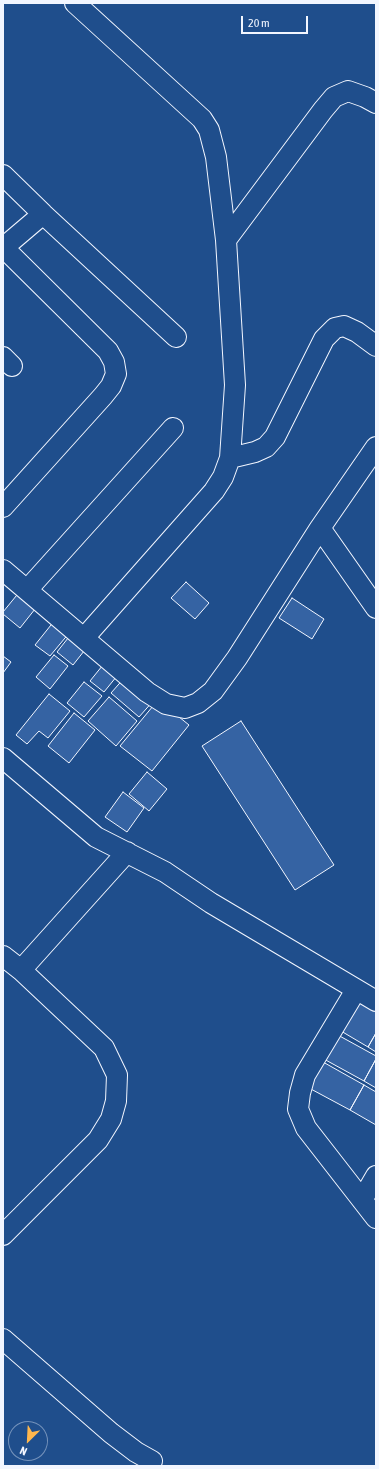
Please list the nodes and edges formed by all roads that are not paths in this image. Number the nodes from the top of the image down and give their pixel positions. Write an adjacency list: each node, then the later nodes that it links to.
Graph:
1 (75, 3): 5 (street)
2 (376, 103): 5 (street)
3 (3, 175): 4 (street)
4 (43, 214): 6 (street); 7 (street)
5 (226, 240): 11 (street)
6 (3, 248): 12 (street)
7 (176, 337)
8 (376, 346): 11 (street)
9 (173, 428): 15 (street)
10 (376, 447): 13 (street)
11 (230, 458): 17 (street)
12 (3, 507)
13 (320, 528): 16 (street); 17 (street)
14 (5, 575): 15 (street)
15 (27, 590): 17 (street)
16 (376, 608)
17 (84, 638)
18 (3, 758): 19 (street)
19 (127, 852): 21 (street); 22 (street)
20 (3, 956): 21 (street)
21 (21, 970): 27 (street)
22 (356, 990): 23 (street); 25 (street)
23 (376, 1001)
24 (376, 1176): 25 (street)
25 (362, 1200): 26 (street)
26 (376, 1218)
27 (3, 1235)
28 (3, 1339): 29 (street)
29 (152, 1461)

